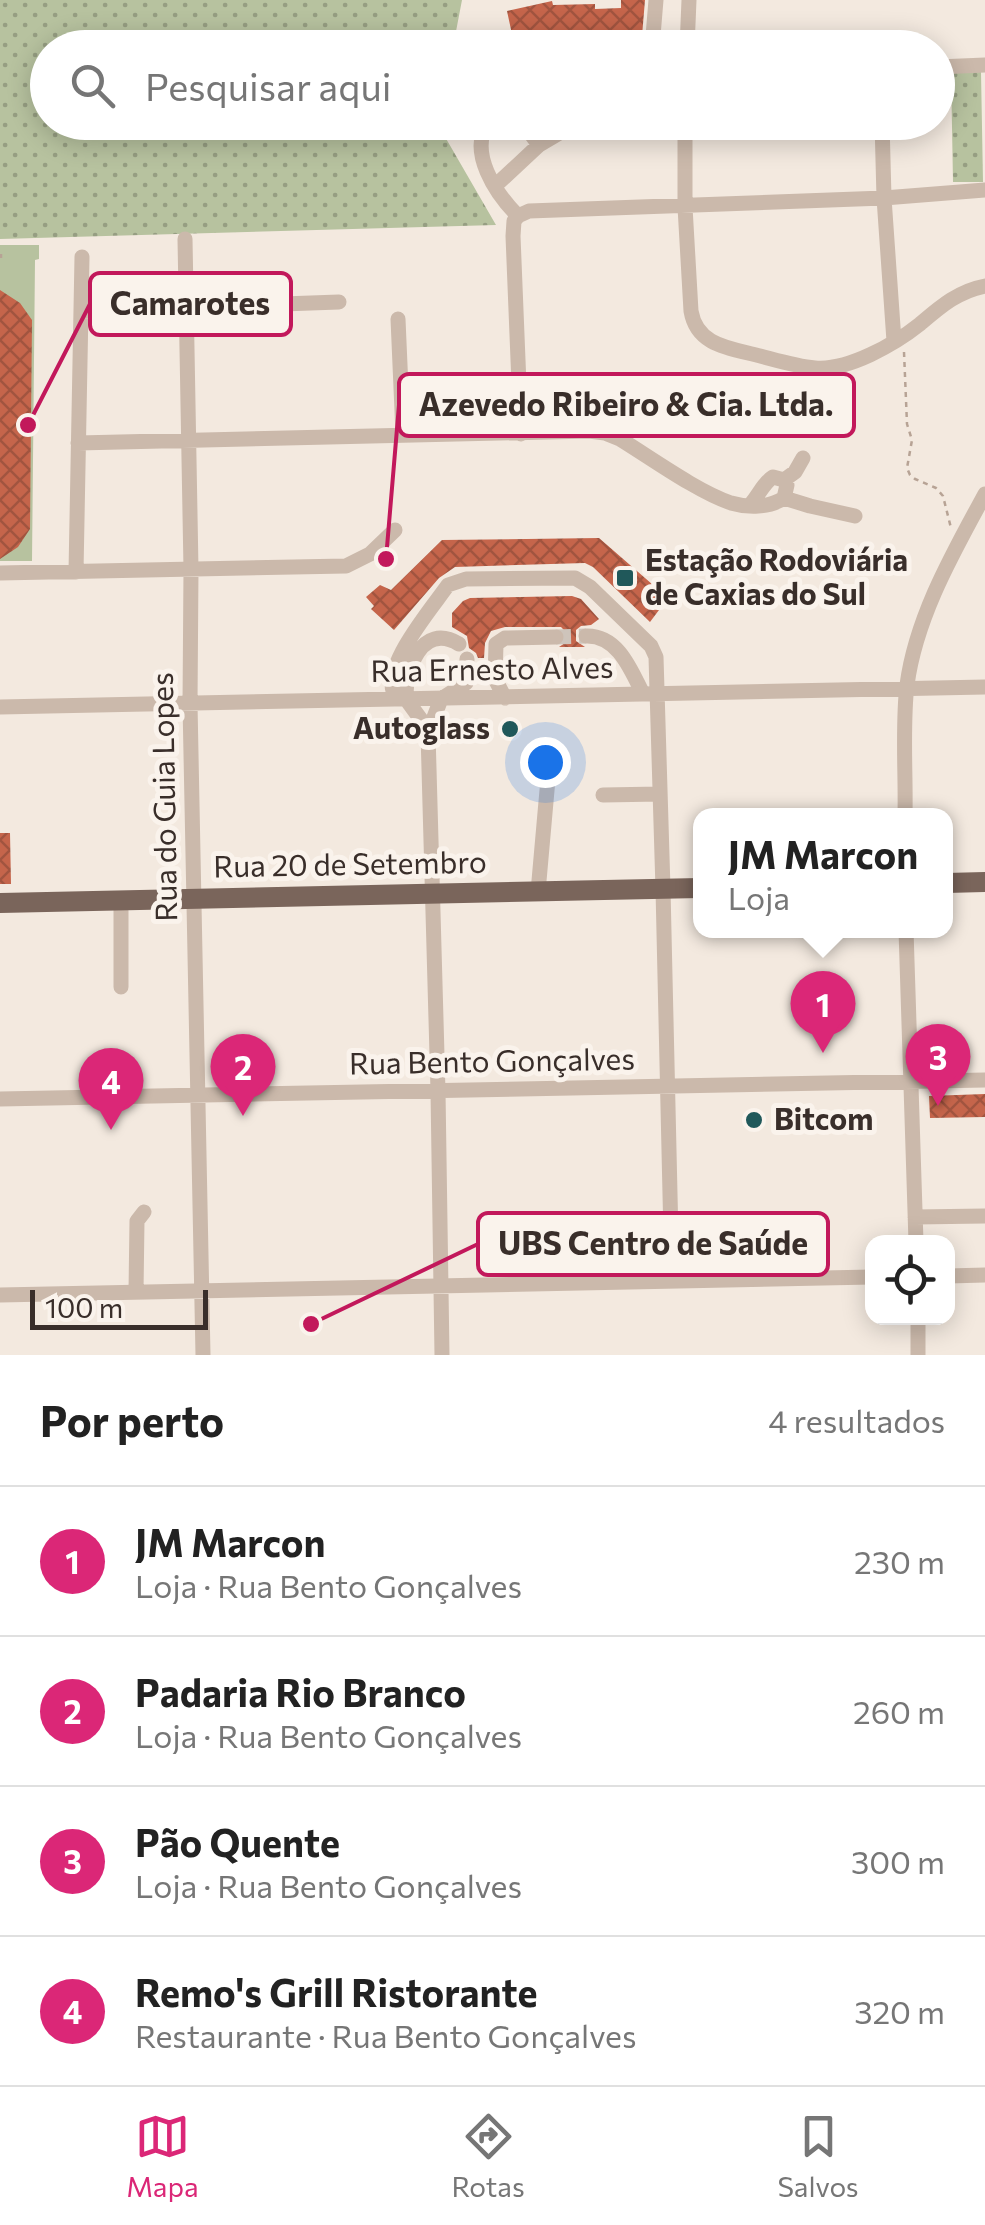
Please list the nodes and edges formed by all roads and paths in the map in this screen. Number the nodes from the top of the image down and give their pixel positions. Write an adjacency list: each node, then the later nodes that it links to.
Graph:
1 (656, 0): 3 (street)
2 (689, 0): 4 (street)
3 (654, 30)
4 (688, 30)
5 (985, 66): 6 (street)
6 (955, 67)
7 (481, 140): 13 (street)
8 (535, 140): 12 (street)
9 (547, 140): 12 (street)
10 (685, 140): 16 (street)
11 (882, 140): 15 (street)
12 (539, 145): 13 (street)
13 (495, 186): 17 (street)
14 (985, 190): 15 (street)
15 (884, 198): 16 (street); 25 (street)
16 (685, 207): 17 (street); 25 (street)
17 (518, 216): 27 (street)
18 (186, 239): 22 (street, Rua do Guia Lopes)
19 (82, 258): 23 (street)
20 (985, 286): 25 (street)
21 (339, 302): 22 (street)
22 (186, 308): 23 (street); 28 (street, Rua do Guia Lopes)
23 (81, 311): 29 (street)
24 (398, 319): 26 (street)
25 (899, 338): 38 (path)
26 (403, 434): 27 (street); 28 (street)
27 (520, 434): 34 (street)
28 (188, 440): 29 (street); 39 (street, Rua do Guia Lopes)
29 (78, 443): 40 (street)
30 (803, 458): 31 (street)
31 (784, 480): 33 (street); 34 (street)
32 (985, 494): 35 (street)
33 (784, 498): 34 (street); 36 (street)
34 (749, 506)
35 (980, 512): 38 (street)
36 (855, 516)
37 (395, 530): 39 (street)
38 (956, 548): 45 (street)
39 (191, 569): 40 (street); 50 (street, Rua do Guia Lopes)
40 (76, 572): 41 (street)
41 (0, 573)
42 (556, 636): 47 (street)
43 (586, 636): 46 (street)
44 (985, 687): 45 (street, Rua Ernesto Alves)
45 (907, 688): 46 (street, Rua Ernesto Alves); 56 (street)
46 (651, 694): 47 (street, Rua Ernesto Alves); 49 (street); 54 (street)
47 (505, 698): 48 (street, Rua Ernesto Alves)
48 (441, 699): 49 (street, Rua Ernesto Alves); 49 (street); 52 (street)
49 (406, 700): 50 (street, Rua Ernesto Alves); 52 (street)
50 (190, 704): 51 (street, Rua Ernesto Alves); 63 (street, Rua do Guia Lopes)
51 (0, 706)
52 (428, 733): 62 (street)
53 (548, 779): 61 (street)
54 (660, 794): 55 (street); 60 (street)
55 (603, 795)
56 (905, 808)
57 (985, 882): 58 (main road)
58 (953, 883)
59 (693, 888): 60 (main road, Rua 20 de Setembro)
60 (663, 889): 61 (main road, Rua 20 de Setembro); 70 (street)
61 (538, 892): 62 (main road, Rua 20 de Setembro)
62 (432, 894): 63 (main road, Rua 20 de Setembro); 71 (street)
63 (194, 899): 64 (main road, Rua 20 de Setembro); 72 (street, Rua do Guia Lopes)
64 (121, 900): 65 (main road, Rua 20 de Setembro); 67 (street)
65 (0, 903)
66 (906, 938): 69 (street)
67 (122, 987)
68 (985, 1080): 69 (street, Rua Bento Gonçalves)
69 (911, 1081): 70 (street, Rua Bento Gonçalves); 75 (street)
70 (668, 1086): 71 (street, Rua Bento Gonçalves); 81 (street)
71 (438, 1091): 72 (street, Rua Bento Gonçalves); 82 (street)
72 (198, 1096): 73 (street, Rua Bento Gonçalves); 83 (street, Rua do Guia Lopes)
73 (0, 1100)
74 (144, 1212): 84 (street)
75 (915, 1216): 76 (street); 77 (street)
76 (985, 1216)
77 (916, 1235)
78 (985, 1275): 79 (street)
79 (955, 1276)
80 (865, 1277): 81 (street)
81 (672, 1281): 82 (street)
82 (440, 1286): 83 (street); 88 (street)
83 (203, 1290): 84 (street); 87 (street, Rua do Guia Lopes)
84 (136, 1292): 85 (street)
85 (0, 1294)
86 (918, 1325): 89 (street)
87 (203, 1355)
88 (442, 1355)
89 (918, 1355)

